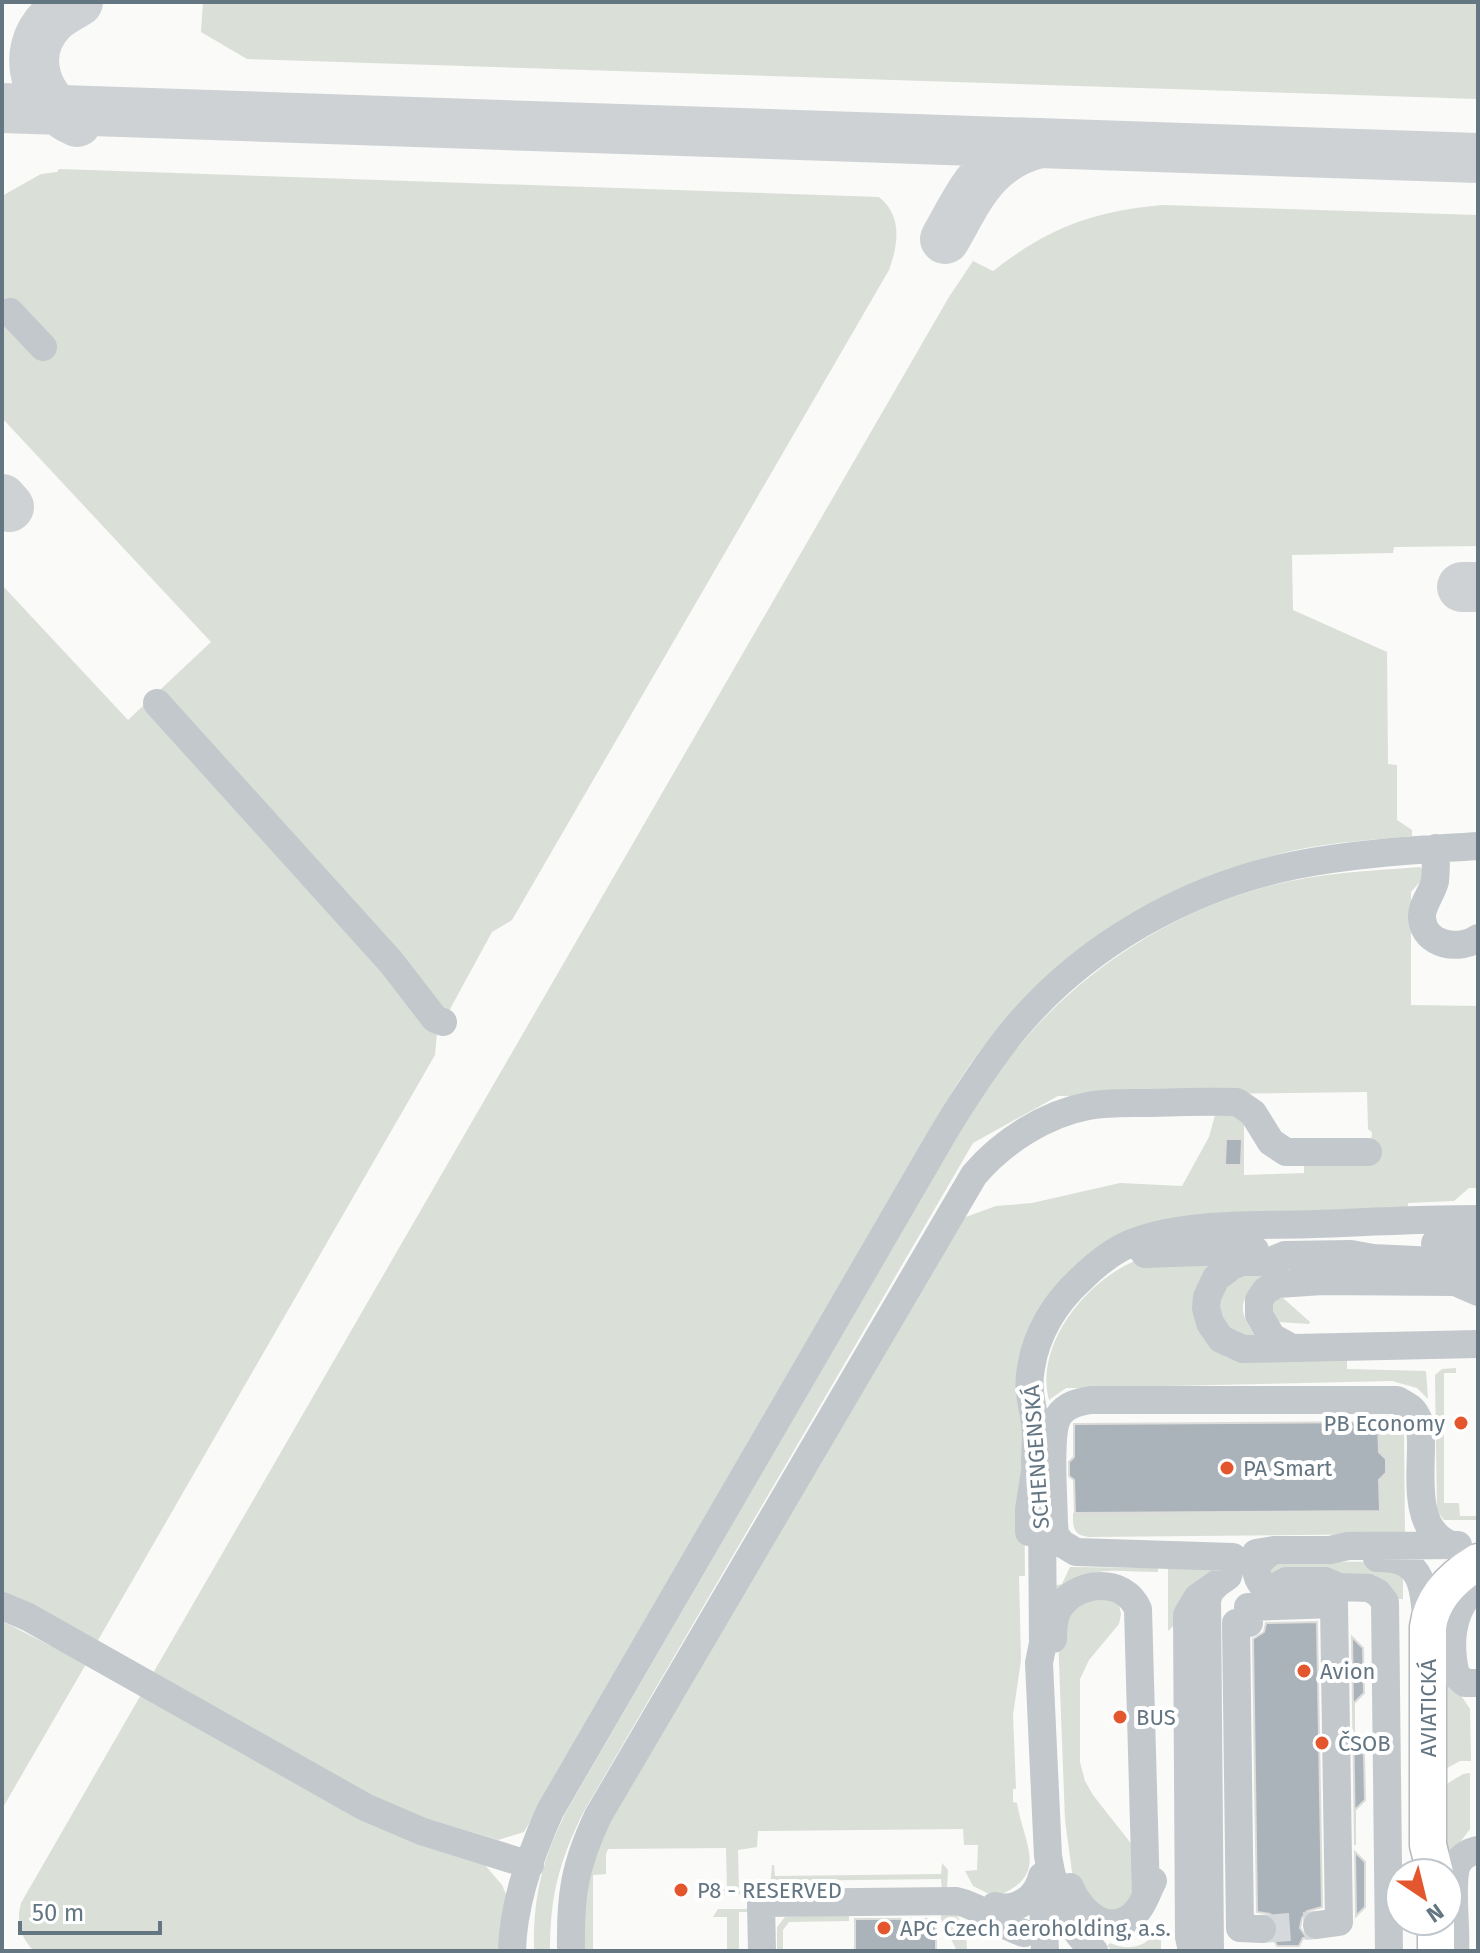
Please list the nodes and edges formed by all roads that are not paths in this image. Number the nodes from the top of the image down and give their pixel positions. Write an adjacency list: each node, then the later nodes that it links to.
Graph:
1 (13, 310): 2 (street)
2 (43, 347)
3 (157, 703): 7 (street)
4 (1478, 846): 5 (street)
5 (1436, 848): 6 (street); 35 (street)
6 (1478, 938)
7 (443, 1022)
8 (1368, 1152): 43 (street)
9 (1478, 1219): 10 (street, SCHENGENSKÁ)
10 (1383, 1221): 11 (street); 19 (street, SCHENGENSKÁ)
11 (1445, 1232)
12 (1478, 1237): 13 (street, bridge)
13 (1351, 1254): 14 (street); 15 (street)
14 (1285, 1255): 18 (street); 19 (street)
15 (1478, 1263)
16 (1478, 1292): 18 (street)
17 (1478, 1344): 18 (street)
18 (1292, 1348)
19 (1035, 1422): 29 (street, SCHENGENSKÁ)
20 (1274, 1550): 21 (street); 23 (street); 48 (street)
21 (1330, 1550): 22 (street); 27 (street)
22 (1469, 1553): 23 (street); 27 (main road, AVIATICKÁ)
23 (1233, 1557): 24 (street)
24 (1217, 1584): 31 (street); 46 (street)
25 (1478, 1584): 28 (street)
26 (2, 1606): 35 (street)
27 (1428, 1627): 33 (main road, AVIATICKÁ)
28 (1478, 1683)
29 (1042, 1731): 32 (street, SCHENGENSKÁ); 32 (street)
30 (1238, 1777): 31 (street); 38 (street); 39 (street)
31 (1209, 1779): 47 (street)
32 (1046, 1829): 34 (street); 45 (street, SCHENGENSKÁ)
33 (1437, 1857)
34 (1042, 1876): 37 (street); 40 (street)
35 (527, 1877): 41 (street); 42 (street)
36 (956, 1901): 37 (street); 40 (street); 44 (street)
37 (995, 1906): 40 (street)
38 (1317, 1925)
39 (1262, 1929)
40 (1024, 1943)
41 (512, 1951)
42 (528, 1951)
43 (571, 1951)
44 (762, 1951)
45 (1094, 1951)
46 (1192, 1951)
47 (1210, 1951)
48 (1389, 1951)

